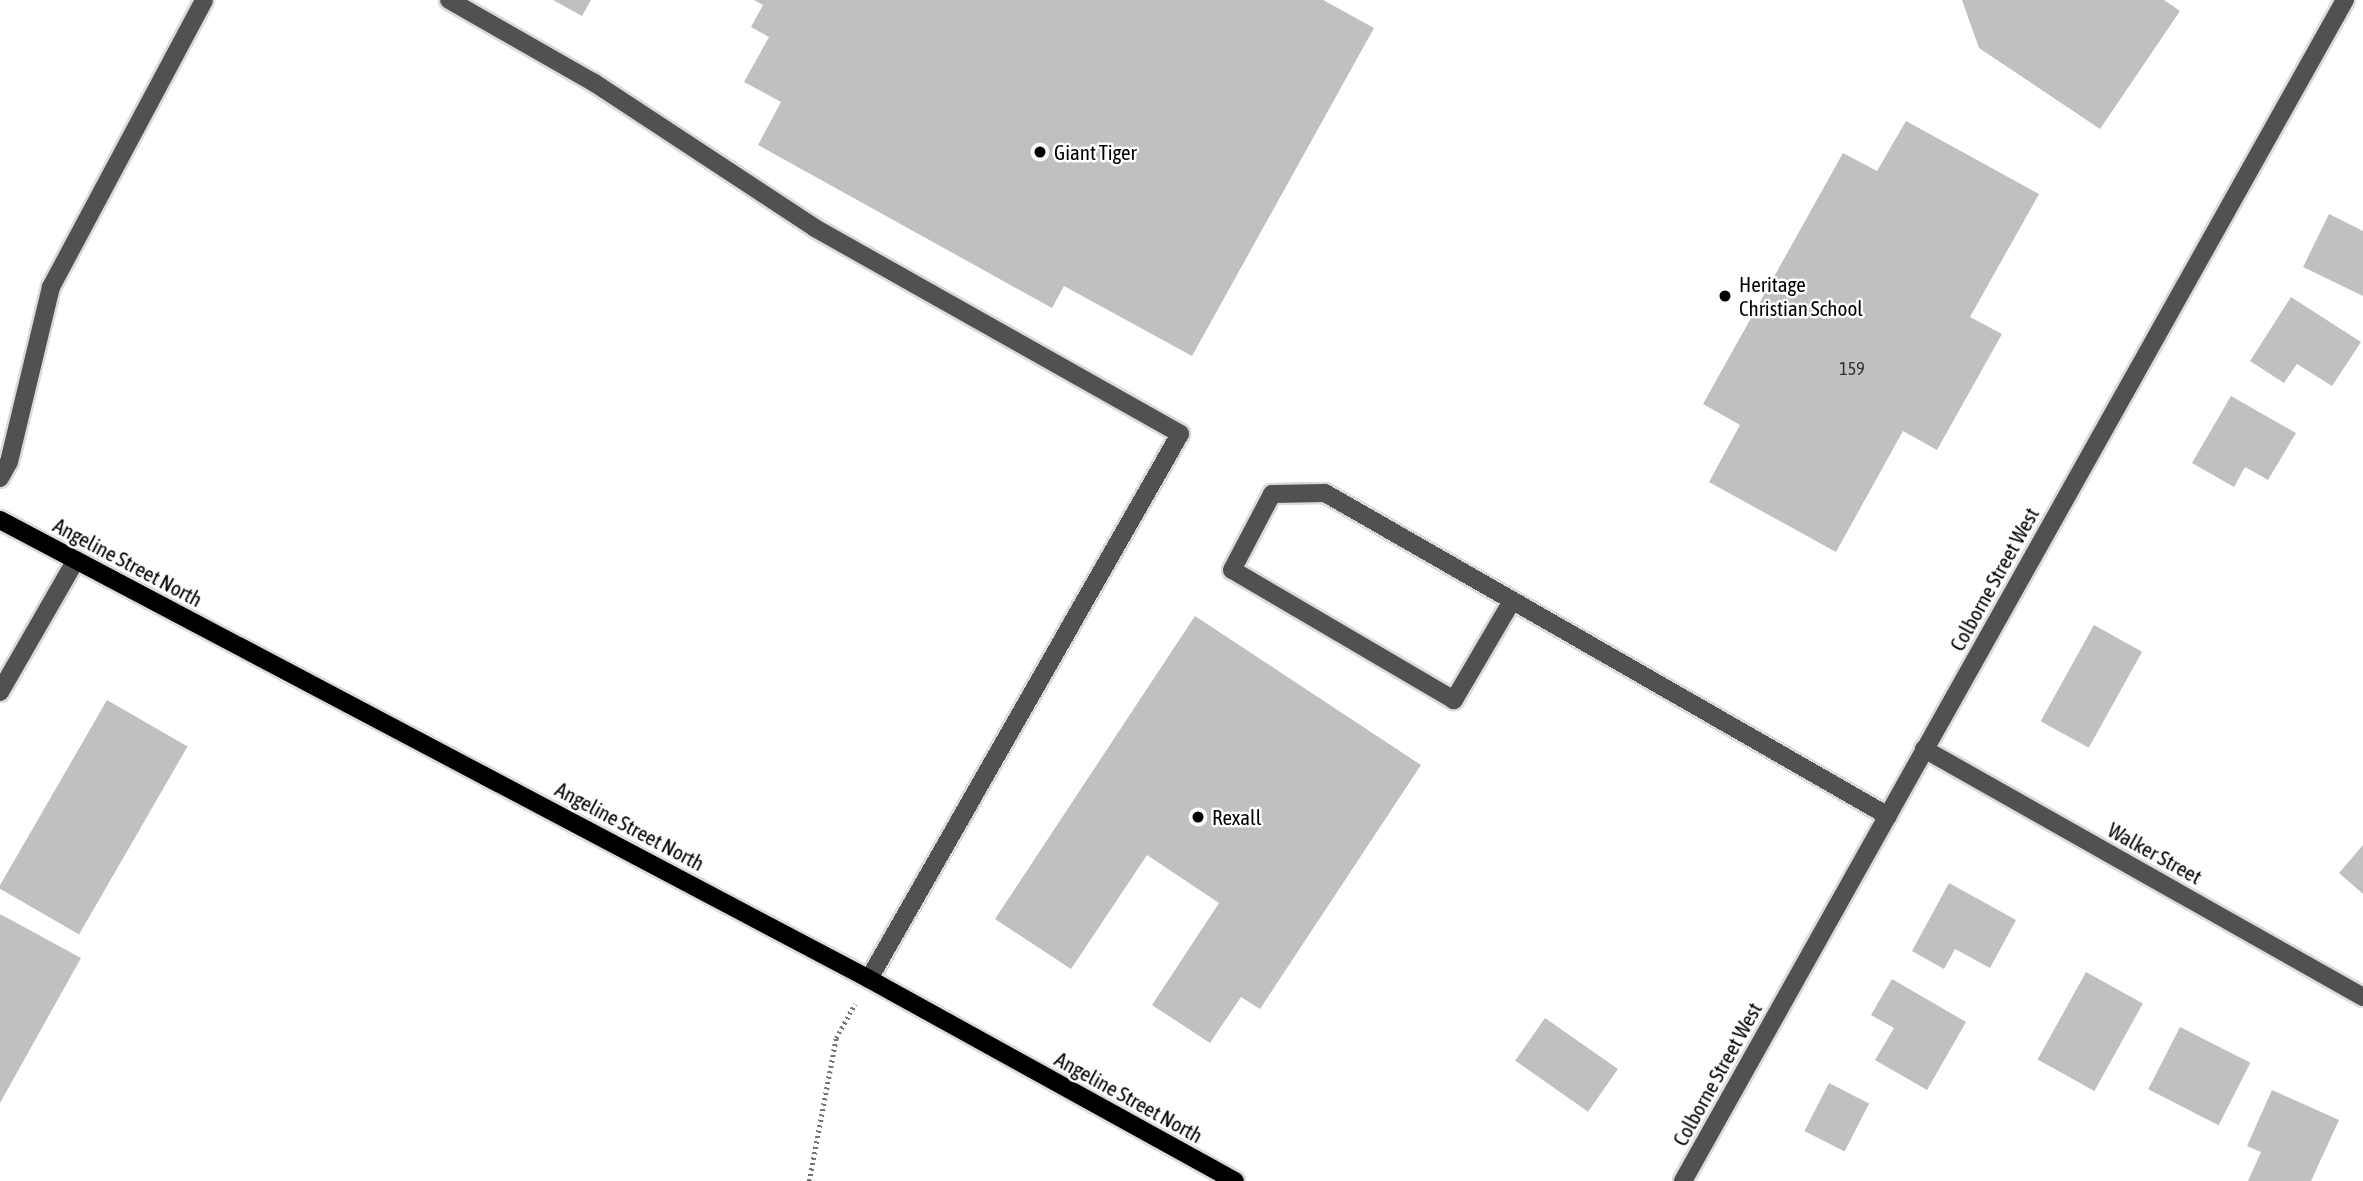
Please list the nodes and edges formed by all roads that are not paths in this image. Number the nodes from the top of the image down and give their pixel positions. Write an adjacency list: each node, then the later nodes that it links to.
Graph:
1 (204, 0): 4 (street)
2 (449, 0): 11 (street)
3 (2345, 0): 9 (street, Colborne Street West)
4 (0, 478)
5 (0, 520): 6 (main road, Angeline Street North)
6 (75, 560): 8 (street); 11 (main road, Angeline Street North)
7 (1512, 601): 7 (street); 10 (street)
8 (0, 692)
9 (1924, 749): 10 (street, Colborne Street West); 12 (street, Walker Street)
10 (1888, 816): 14 (street, Colborne Street West)
11 (869, 979): 13 (main road, Angeline Street North)
12 (2363, 997)
13 (1235, 1181)
14 (1683, 1181)

